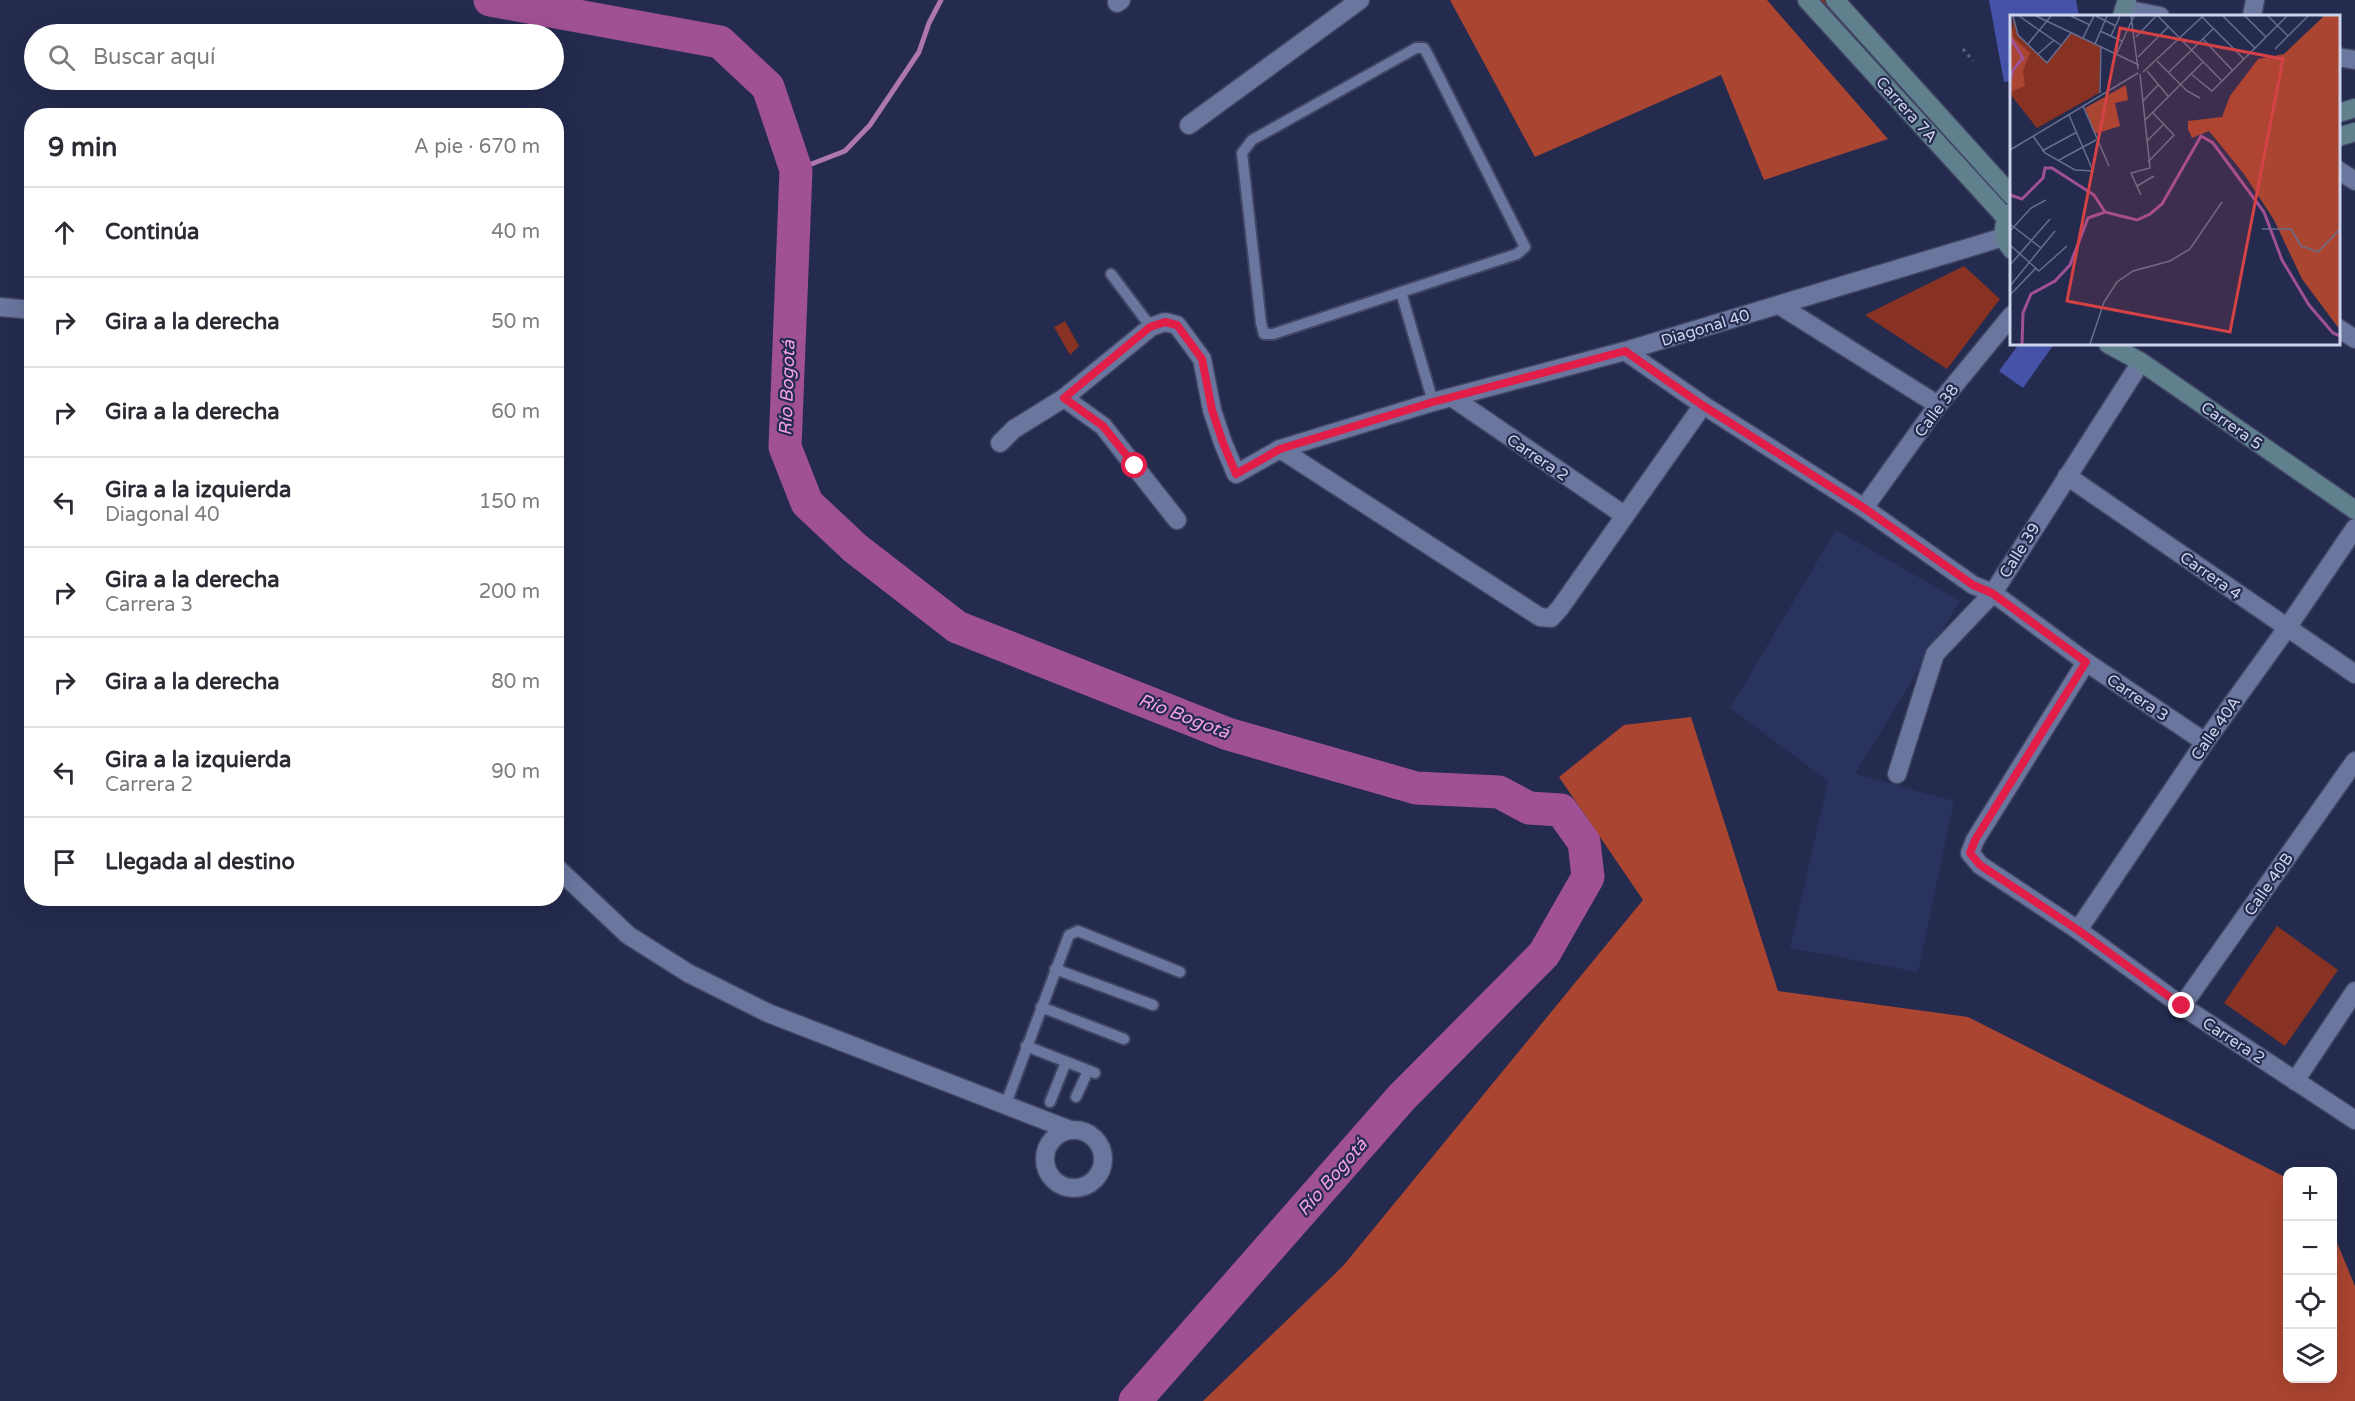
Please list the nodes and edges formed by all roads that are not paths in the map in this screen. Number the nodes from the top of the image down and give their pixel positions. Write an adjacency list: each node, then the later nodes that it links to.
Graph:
1 (1360, 0): 12 (street)
2 (1807, 0): 18 (main road, Carrera 7A)
3 (1835, 0): 17 (main road, Carrera 7A)
4 (2255, 0): 7 (street)
5 (2124, 8): 6 (street)
6 (2156, 15)
7 (2252, 15)
8 (2340, 57): 9 (street)
9 (2355, 60)
10 (2355, 108): 11 (main road)
11 (2340, 112)
12 (1189, 125)
13 (2355, 132): 14 (main road)
14 (2340, 136)
15 (2340, 171): 16 (street)
16 (2355, 181)
17 (2010, 193)
18 (2009, 215): 19 (main road)
19 (2008, 244): 22 (street, Diagonal 40)
20 (1111, 274): 26 (lane)
21 (1401, 292): 21 (lane); 34 (lane)
22 (1779, 305): 30 (street, Diagonal 40); 36 (street)
23 (0, 307): 24 (street)
24 (24, 309)
25 (2010, 317): 36 (street, Calle 38)
26 (1150, 327): 32 (street); 38 (street, Diagonal 40)
27 (2340, 329): 28 (street)
28 (2355, 339)
29 (2110, 345): 31 (main road, Carrera 5)
30 (1625, 351): 33 (street, Diagonal 40); 35 (street, Carrera 3)
31 (2141, 362): 39 (street, Calle 39); 41 (main road, Carrera 5)
32 (1064, 398): 37 (street); 43 (street)
33 (1453, 398): 34 (street, Diagonal 40); 42 (street, Carrera 2)
34 (1433, 402): 38 (street, Diagonal 40)
35 (1702, 405): 40 (street, Carrera 3); 42 (street)
36 (1938, 405): 40 (street, Calle 38)
37 (1000, 443)
38 (1280, 449): 42 (street)
39 (2067, 476): 45 (street, Calle 39); 46 (street, Carrera 4)
40 (1864, 508): 45 (street, Carrera 3)
41 (2355, 510)
42 (1624, 515)
43 (1177, 520)
44 (2355, 528): 46 (street, Calle 40A)
45 (1992, 593): 47 (street, Carrera 3); 51 (street, Calle 39)
46 (2287, 627): 48 (street, Carrera 4); 49 (street, Calle 40A)
47 (2086, 662): 49 (street, Carrera 3); 53 (street, Carrera 2)
48 (2355, 674)
49 (2205, 742): 53 (street, Calle 40A)
50 (2355, 761): 58 (street, Calle 40B)
51 (1897, 774)
52 (564, 875): 66 (street)
53 (2078, 930): 58 (street, Carrera 2)
54 (1055, 969): 55 (lane); 57 (lane); 59 (lane)
55 (1180, 972)
56 (2355, 991): 63 (street)
57 (1153, 1005)
58 (2182, 1006): 63 (street, Carrera 2)
59 (1041, 1007): 60 (lane); 61 (lane)
60 (1124, 1039)
61 (1026, 1046): 62 (lane); 66 (lane)
62 (1066, 1062): 64 (lane); 65 (lane)
63 (2295, 1081): 67 (street, Carrera 2)
64 (1076, 1097)
65 (1050, 1102)
66 (1005, 1106): 68 (street)
67 (2355, 1120)
68 (1070, 1130)

